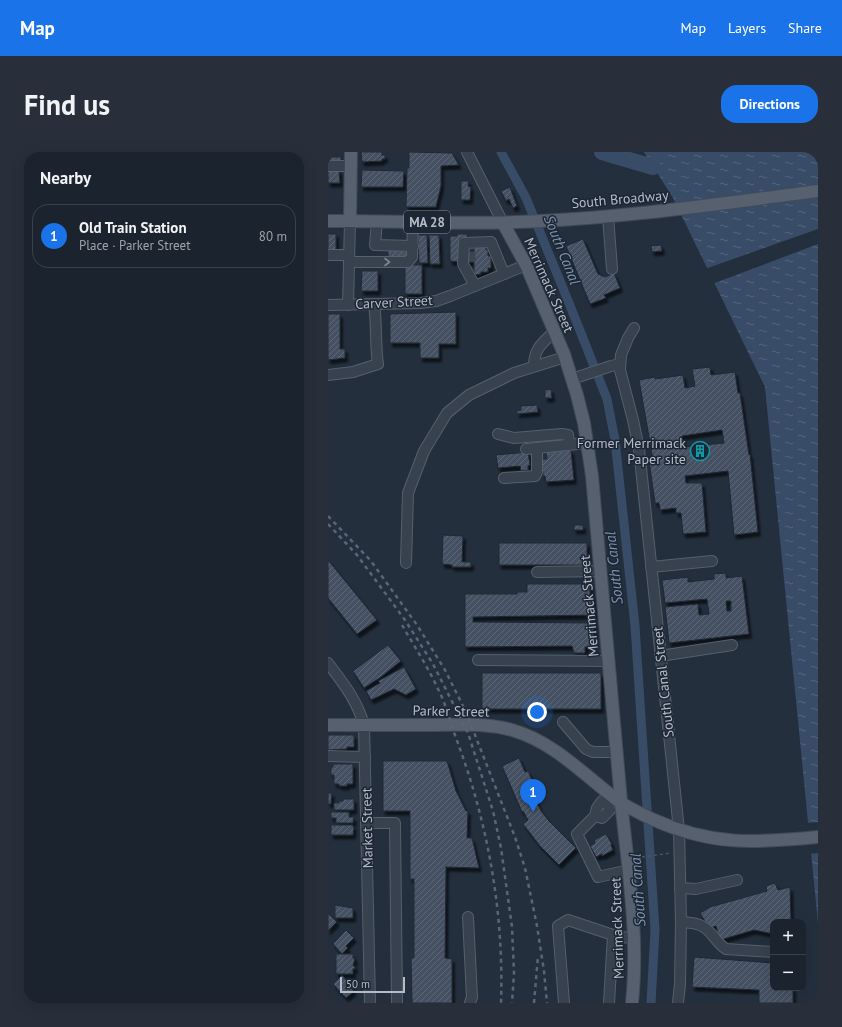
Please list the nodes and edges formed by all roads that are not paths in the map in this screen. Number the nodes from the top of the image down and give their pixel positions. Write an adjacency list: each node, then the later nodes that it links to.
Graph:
1 (351, 152): 4 (main road)
2 (467, 152): 11 (street)
3 (328, 166): 4 (street)
4 (351, 166): 8 (main road)
5 (818, 191): 6 (main road, South Broadway / MA 28)
6 (608, 216): 11 (main road, South Broadway / MA 28); 16 (street)
7 (328, 221): 8 (main road, South Broadway / MA 28)
8 (350, 221): 9 (main road, South Broadway / MA 28); 14 (street)
9 (377, 221): 10 (main road, South Broadway / MA 28); 12 (street)
10 (413, 222): 11 (main road, South Broadway / MA 28); 12 (street)
11 (503, 223): 15 (main road, Merrimack Street)
12 (413, 246): 14 (street, one-way to 12)
13 (328, 255): 14 (street)
14 (349, 259): 21 (street)
15 (526, 265): 17 (street, Carver Street); 23 (main road, Merrimack Street)
16 (612, 269)
17 (504, 274): 18 (street, Carver Street); 18 (street)
18 (475, 286): 19 (street, Carver Street)
19 (374, 304): 21 (street, Carver Street); 27 (street)
20 (328, 305): 21 (street, Carver Street)
21 (348, 305)
22 (634, 328): 25 (street, South Canal Street)
23 (554, 332): 24 (main road, Merrimack Street); 26 (street)
24 (565, 357): 26 (street); 28 (main road, Merrimack Street)
25 (616, 365): 28 (street); 37 (street, South Canal Street)
26 (534, 366): 36 (street)
27 (328, 375)
28 (572, 379): 30 (main road, Merrimack Street)
29 (498, 434): 31 (street)
30 (588, 443): 31 (street); 38 (main road, Merrimack Street)
31 (569, 444): 32 (street)
32 (537, 448): 33 (street); 34 (street)
33 (526, 449)
34 (504, 478)
35 (712, 561): 37 (street)
36 (406, 563)
37 (651, 567): 41 (street, South Canal Street)
38 (601, 571): 39 (street); 43 (main road, Merrimack Street)
39 (537, 572)
40 (732, 645): 41 (street)
41 (660, 656): 53 (street, South Canal Street)
42 (478, 660): 43 (street)
43 (609, 661): 48 (main road, Merrimack Street)
44 (328, 662): 47 (street, Market Street)
45 (562, 722): 48 (street)
46 (328, 725): 47 (main road, Parker Street)
47 (364, 725): 50 (street, Market Street); 51 (main road, Parker Street)
48 (617, 752): 51 (main road, Merrimack Street)
49 (328, 756): 50 (street)
50 (365, 758): 52 (street, Market Street)
51 (618, 803): 53 (main road, Parker Street); 55 (main road, Merrimack Street); 55 (street)
52 (366, 823): 63 (street, Market Street); 64 (street)
53 (674, 828): 54 (main road, Parker Street); 57 (street, South Canal Street)
54 (818, 837)
55 (629, 870): 61 (main road, Merrimack Street)
56 (737, 880): 57 (street)
57 (680, 888): 59 (street, South Canal Street)
58 (468, 917): 65 (street)
59 (681, 922): 62 (street); 69 (street, South Canal Street)
60 (613, 935): 61 (street); 66 (street); 67 (street)
61 (634, 938): 68 (main road, Merrimack Street)
62 (770, 952)
63 (370, 1003)
64 (397, 1003)
65 (470, 1003)
66 (564, 1003)
67 (609, 1003)
68 (632, 1003)
69 (678, 1003)

